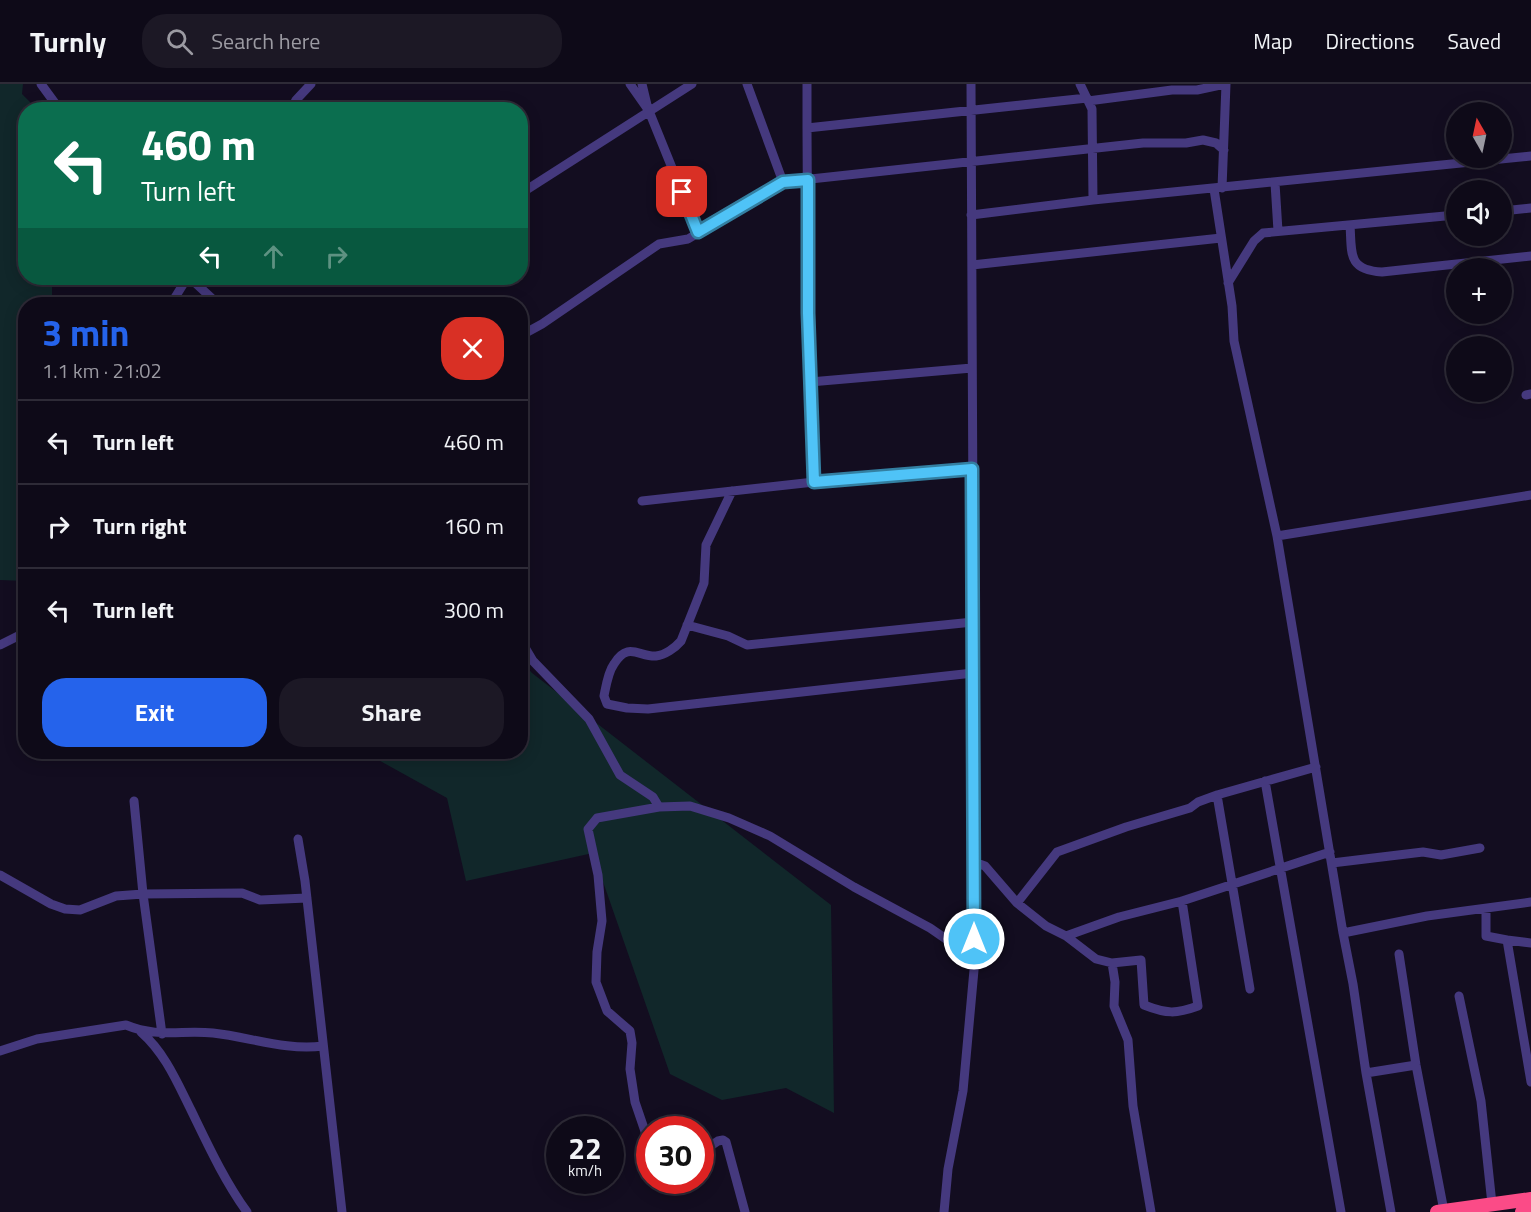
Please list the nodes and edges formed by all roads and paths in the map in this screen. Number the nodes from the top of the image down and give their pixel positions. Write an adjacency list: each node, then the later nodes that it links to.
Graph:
1 (40, 84): 12 (street)
2 (311, 84): 13 (street)
3 (630, 84): 14 (street)
4 (642, 84): 14 (street)
5 (692, 84): 14 (street)
6 (747, 84): 22 (street)
7 (807, 84): 16 (street)
8 (971, 84): 15 (street)
9 (1080, 84): 11 (street)
10 (1226, 84): 11 (street); 18 (street)
11 (1088, 99): 15 (street); 17 (street)
12 (54, 102)
13 (295, 102)
14 (649, 111): 25 (street); 33 (street)
15 (971, 111): 16 (street); 20 (street)
16 (807, 128): 21 (street)
17 (1092, 150): 18 (street); 20 (street); 26 (street)
18 (1224, 150): 24 (street)
19 (1531, 156): 23 (street)
20 (971, 161): 21 (street); 29 (street)
21 (808, 180): 22 (street); 42 (street)
22 (783, 182): 33 (street)
23 (1275, 183): 24 (street); 32 (street)
24 (1218, 188): 26 (street); 34 (street)
25 (528, 189)
26 (1093, 200): 29 (street)
27 (1531, 208): 28 (street)
28 (1512, 210)
29 (971, 214): 36 (street)
30 (1446, 216): 31 (street)
31 (1350, 225): 32 (street); 35 (street)
32 (1278, 231): 37 (street)
33 (698, 232): 40 (street)
34 (1221, 238): 36 (street); 37 (street)
35 (1531, 256)
36 (972, 265): 41 (street)
37 (1228, 283): 48 (street)
38 (196, 285): 39 (street)
39 (210, 297)
40 (528, 332)
41 (972, 368): 42 (street); 43 (street)
42 (810, 382): 44 (street)
43 (972, 469): 44 (street); 49 (street)
44 (814, 482): 45 (street)
45 (732, 491): 47 (street); 50 (street)
46 (1531, 495): 48 (street)
47 (642, 501)
48 (1277, 536): 55 (street)
49 (973, 622): 50 (street); 54 (street)
50 (687, 625): 54 (street)
51 (18, 636): 52 (street)
52 (0, 645)
53 (528, 653): 59 (street)
54 (973, 673): 63 (street)
55 (1316, 767): 56 (street); 62 (street)
56 (1265, 781): 57 (street); 65 (street)
57 (1217, 795): 67 (street); 72 (street)
58 (134, 801): 68 (street)
59 (659, 807): 79 (street); 91 (street)
60 (298, 839): 69 (street)
61 (1480, 849): 64 (street)
62 (1330, 852): 64 (street); 65 (street)
63 (974, 862): 72 (street); 79 (street)
64 (1332, 862): 74 (street)
65 (1281, 868): 67 (street); 102 (street)
66 (0, 875): 68 (street)
67 (1231, 885): 70 (street); 81 (street)
68 (143, 894): 69 (street); 84 (street)
69 (307, 898): 85 (street)
70 (1182, 901): 75 (street); 80 (street)
71 (1531, 902): 73 (street)
72 (1017, 903): 75 (street)
73 (1486, 909): 74 (street); 76 (street)
74 (1343, 933): 89 (street)
75 (1066, 936): 80 (street)
76 (1507, 940): 77 (street); 87 (street)
77 (1531, 943)
78 (1399, 954): 88 (street)
79 (975, 959): 100 (street)
80 (1112, 963): 101 (street)
81 (1250, 989)
82 (1459, 996): 94 (street)
83 (139, 1030): 84 (street); 86 (street); 97 (street)
84 (162, 1034): 85 (street)
85 (324, 1046): 98 (street)
86 (0, 1052)
87 (1529, 1052): 90 (street)
88 (1416, 1065): 89 (street); 95 (street)
89 (1366, 1072): 103 (street)
90 (1531, 1082)
91 (640, 1116)
92 (714, 1144): 99 (street)
93 (1531, 1199): 94 (highway)
94 (1492, 1204): 95 (highway)
95 (1441, 1211)
96 (1531, 1211): 104 (highway)
97 (248, 1212)
98 (342, 1212)
99 (745, 1212)
100 (944, 1212)
101 (1151, 1212)
102 (1341, 1212)
103 (1391, 1212)
104 (1522, 1212)

